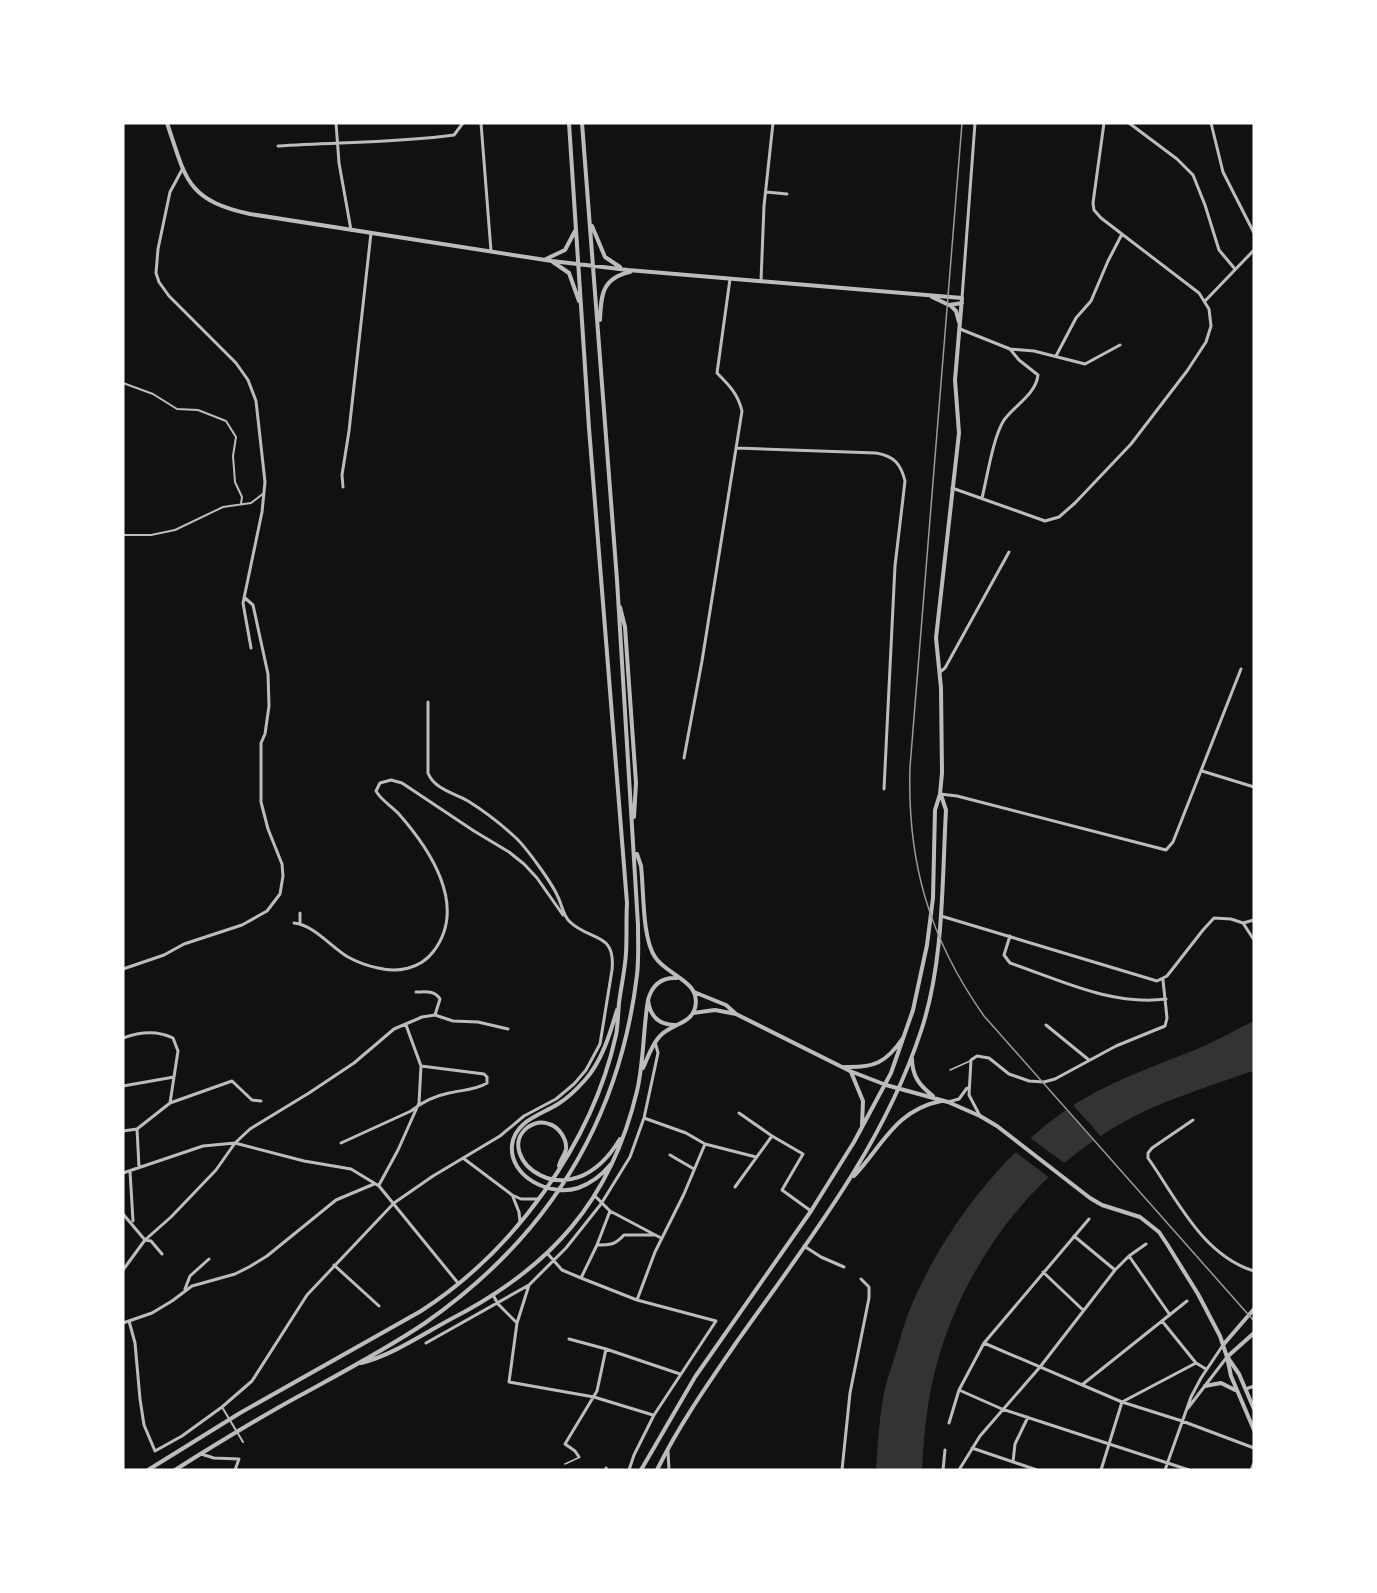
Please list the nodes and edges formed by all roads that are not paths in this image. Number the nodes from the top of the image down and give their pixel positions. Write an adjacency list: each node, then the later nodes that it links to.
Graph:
1 (167, 123): 14 (street)
2 (336, 123): 12 (street)
3 (463, 123): 12 (street)
4 (481, 123): 24 (street)
5 (568, 123): 17 (street)
6 (582, 123): 18 (street)
7 (773, 123): 15 (street)
8 (975, 123): 35 (street)
9 (1104, 123): 22 (street)
10 (1129, 123): 29 (street)
11 (1211, 123): 21 (street)
12 (338, 142): 13 (street); 19 (street)
13 (278, 146)
14 (183, 168): 19 (street); 48 (street)
15 (766, 192): 16 (street); 33 (street)
16 (787, 194)
17 (575, 212): 25 (street); 27 (street)
18 (589, 219): 28 (street); 30 (street)
19 (351, 230): 20 (street)
20 (371, 233): 24 (street); 46 (street)
21 (1254, 233)
22 (1122, 234): 36 (street); 43 (street)
23 (1254, 250): 29 (street)
24 (491, 251): 25 (street)
25 (544, 259): 26 (street)
26 (552, 261): 27 (street); 38 (street)
27 (579, 264): 28 (street); 38 (street)
28 (593, 266): 30 (street); 40 (street)
29 (1235, 269): 36 (street)
30 (627, 270): 31 (street)
31 (635, 271): 32 (street); 40 (street)
32 (730, 279): 33 (street); 45 (street)
33 (761, 281): 34 (street)
34 (929, 296): 35 (street); 37 (street)
35 (962, 300): 37 (street); 39 (street)
36 (1205, 301): 49 (street)
37 (949, 305): 39 (street)
38 (581, 311): 82 (street)
39 (960, 329): 42 (street); 47 (street)
40 (599, 336): 63 (street)
41 (1120, 345): 43 (street)
42 (1010, 349): 43 (street); 49 (street)
43 (1056, 356)
44 (123, 383): 50 (street)
45 (737, 448): 58 (street); 61 (street)
46 (343, 487)
47 (952, 488): 49 (street); 56 (street)
48 (264, 493): 50 (street); 53 (street)
49 (982, 498)
50 (241, 504): 51 (street)
51 (123, 535)
52 (1010, 552): 56 (street)
53 (244, 597): 54 (street); 75 (street)
54 (252, 648)
55 (1241, 669): 59 (street)
56 (939, 672): 62 (street)
57 (428, 702): 66 (street)
58 (684, 758)
59 (1202, 771): 60 (street); 62 (street)
60 (1254, 787)
61 (884, 789)
62 (940, 794): 65 (street); 90 (street)
63 (635, 850): 76 (street); 192 (street)
64 (300, 913): 70 (street)
65 (941, 916): 73 (street); 93 (street)
66 (566, 919): 71 (street); 126 (street)
67 (1254, 920): 69 (street)
68 (294, 923): 70 (street)
69 (1244, 923): 74 (street); 77 (street)
70 (300, 924): 71 (street)
71 (312, 931): 72 (street)
72 (307, 933)
73 (1010, 936): 77 (street); 80 (street)
74 (1254, 940)
75 (123, 969)
76 (678, 978): 79 (street); 81 (street)
77 (1163, 980): 80 (street)
78 (416, 992): 85 (street)
79 (694, 992): 83 (street); 84 (street)
80 (1166, 999): 95 (street)
81 (648, 1000): 87 (street); 100 (street)
82 (620, 1002): 127 (street); 131 (street)
83 (693, 1014): 84 (street); 87 (street)
84 (736, 1014): 97 (street)
85 (435, 1015): 86 (street); 89 (street)
86 (406, 1025): 96 (street); 121 (street)
87 (676, 1025): 92 (street)
88 (1046, 1025): 95 (street)
89 (508, 1029)
90 (906, 1032): 97 (street); 102 (street)
91 (123, 1038): 101 (street)
92 (655, 1042): 100 (street); 114 (street)
93 (912, 1055): 105 (street); 106 (street)
94 (970, 1060): 95 (street); 98 (lane); 104 (street)
95 (1089, 1060)
96 (421, 1066): 111 (street); 111 (street)
97 (843, 1067): 99 (street)
98 (950, 1070)
99 (850, 1071): 102 (street); 120 (street)
100 (641, 1075): 117 (street)
101 (174, 1077): 103 (street); 110 (street)
102 (886, 1085): 105 (street); 120 (street)
103 (123, 1086)
104 (968, 1086): 109 (street); 113 (street)
105 (898, 1089): 106 (street); 133 (street)
106 (936, 1099): 108 (street)
107 (261, 1101): 110 (street)
108 (942, 1101): 109 (street); 133 (street)
109 (948, 1102): 113 (street)
110 (170, 1103): 116 (street)
111 (419, 1103): 122 (street); 134 (street)
112 (739, 1113): 119 (street)
113 (980, 1116): 188 (street)
114 (644, 1118): 123 (street); 140 (street)
115 (1193, 1120): 163 (street)
116 (137, 1129): 118 (street); 128 (street)
117 (625, 1130): 127 (street); 131 (street)
118 (123, 1131)
119 (772, 1136): 125 (street); 142 (street)
120 (854, 1142): 142 (street)
121 (235, 1143): 128 (street); 134 (street); 150 (street)
122 (341, 1143)
123 (705, 1144): 125 (street); 129 (street)
124 (670, 1155): 129 (street)
125 (756, 1157): 135 (street)
126 (463, 1158): 136 (street); 139 (street)
127 (614, 1162): 137 (street)
128 (139, 1167): 130 (street)
129 (693, 1169): 149 (street)
130 (130, 1171): 132 (street); 145 (street)
131 (558, 1171): 138 (street)
132 (123, 1173)
133 (847, 1183): 153 (street)
134 (376, 1185): 139 (street); 169 (street)
135 (735, 1187)
136 (512, 1195): 138 (street); 146 (street)
137 (595, 1196): 140 (street); 154 (street)
138 (538, 1199): 146 (street)
139 (394, 1203): 159 (street); 167 (street)
140 (601, 1204): 141 (street); 158 (street)
141 (610, 1211): 147 (street); 152 (street)
142 (811, 1211): 230 (street)
143 (123, 1214): 145 (street)
144 (1089, 1219): 148 (street)
145 (133, 1223): 150 (street)
146 (520, 1223): 167 (street)
147 (654, 1235): 149 (street); 152 (street)
148 (1074, 1236): 162 (street); 164 (street)
149 (661, 1238): 171 (street)
150 (146, 1240): 155 (street); 161 (street)
151 (1146, 1244): 156 (street)
152 (597, 1245): 165 (street)
153 (804, 1246): 160 (street); 215 (street)
154 (547, 1253): 158 (street); 170 (street)
155 (162, 1254)
156 (1129, 1256): 162 (street); 177 (street)
157 (209, 1259): 169 (street)
158 (552, 1261): 165 (street); 168 (street)
159 (334, 1265): 174 (street); 204 (street)
160 (844, 1267)
161 (123, 1270)
162 (1115, 1270): 176 (street)
163 (1254, 1271)
164 (1043, 1272): 176 (street); 187 (street)
165 (581, 1278): 171 (street)
166 (861, 1278): 233 (street)
167 (458, 1284): 226 (street)
168 (529, 1285): 173 (street); 181 (street)
169 (185, 1289): 178 (street)
170 (494, 1295): 173 (street); 182 (street)
171 (637, 1300): 195 (street)
172 (1187, 1301): 177 (street)
173 (498, 1304): 181 (street); 184 (street)
174 (379, 1306)
175 (1254, 1309): 188 (street)
176 (1083, 1310): 193 (street)
177 (1170, 1315): 179 (street)
178 (129, 1321): 180 (street); 204 (street)
179 (1162, 1321): 191 (street); 196 (street)
180 (123, 1323)
181 (517, 1323): 202 (street)
182 (434, 1328): 184 (street); 192 (street)
183 (1254, 1333): 190 (street)
184 (443, 1335): 186 (street)
185 (569, 1339): 189 (street)
186 (426, 1343)
187 (984, 1343): 193 (street); 200 (street)
188 (1223, 1345): 190 (street); 194 (street)
189 (606, 1349): 195 (street); 202 (street)
190 (1227, 1357): 197 (street); 199 (street); 201 (street)
191 (1196, 1363): 194 (street); 203 (street)
192 (355, 1365): 219 (street)
193 (1040, 1367): 196 (street); 205 (street)
194 (1206, 1369): 207 (street)
195 (680, 1374): 208 (street)
196 (1082, 1385): 203 (street)
197 (1205, 1386): 201 (street); 207 (street)
198 (1254, 1386): 199 (street)
199 (1246, 1389): 206 (street)
200 (959, 1390): 205 (street); 211 (street)
201 (1238, 1393): 212 (street)
202 (594, 1397): 208 (street); 220 (street)
203 (1122, 1402): 210 (street); 214 (street)
204 (222, 1407): 213 (street)
205 (1002, 1409): 209 (street); 216 (street)
206 (1254, 1409)
207 (1187, 1410): 210 (street)
208 (654, 1416): 229 (street)
209 (1028, 1417): 214 (street); 221 (street)
210 (1182, 1421): 217 (street); 222 (street)
211 (949, 1424)
212 (1254, 1430)
213 (243, 1442)
214 (1108, 1445): 222 (street); 238 (street)
215 (668, 1448): 231 (street); 232 (street)
216 (972, 1448): 221 (street); 235 (street)
217 (1254, 1448)
218 (945, 1450): 234 (street)
219 (201, 1454): 227 (street); 228 (street)
220 (579, 1457): 224 (lane)
221 (1012, 1462): 225 (street)
222 (1167, 1463): 239 (street); 240 (street)
223 (1254, 1463): 241 (street)
224 (565, 1464)
225 (1022, 1465): 236 (street); 237 (street)
226 (148, 1470)
227 (175, 1470)
228 (235, 1470)
229 (629, 1470)
230 (641, 1470)
231 (657, 1470)
232 (669, 1470)
233 (842, 1470)
234 (944, 1470)
235 (959, 1470)
236 (1020, 1470)
237 (1037, 1470)
238 (1101, 1470)
239 (1165, 1470)
240 (1189, 1470)
241 (1251, 1470)

